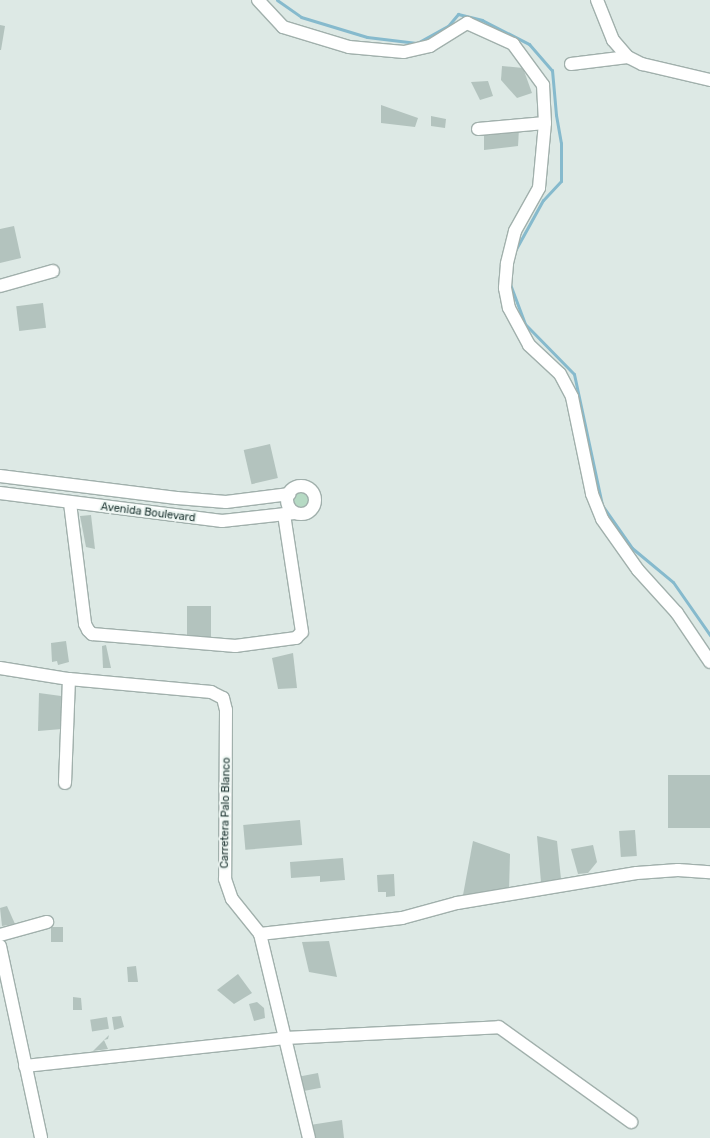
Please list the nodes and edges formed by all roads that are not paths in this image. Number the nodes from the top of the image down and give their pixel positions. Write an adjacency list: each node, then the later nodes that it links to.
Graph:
1 (258, 0): 6 (street)
2 (597, 0): 3 (street)
3 (628, 57): 4 (street); 5 (street)
4 (571, 64)
5 (710, 80)
6 (545, 123): 7 (street); 15 (street)
7 (478, 130)
8 (53, 271): 9 (street)
9 (0, 286)
10 (0, 476): 12 (street, Avenida Boulevard)
11 (0, 493): 13 (street, Avenida Boulevard)
12 (289, 494): 14 (street); 14 (street)
13 (70, 503): 14 (street, Avenida Boulevard); 14 (street)
14 (290, 514)
15 (710, 662)
16 (0, 668): 17 (street, Carretera Palo Blanco)
17 (69, 679): 18 (street); 21 (street, Carretera Palo Blanco)
18 (65, 783)
19 (710, 872): 21 (street)
20 (47, 922): 22 (street)
21 (260, 934): 24 (street, Carretera Palo Blanco)
22 (0, 935)
23 (0, 946): 25 (street)
24 (285, 1038): 25 (street); 26 (street); 28 (street, Carretera Palo Blanco)
25 (24, 1066): 27 (street)
26 (632, 1122)
27 (41, 1138)
28 (309, 1138)

